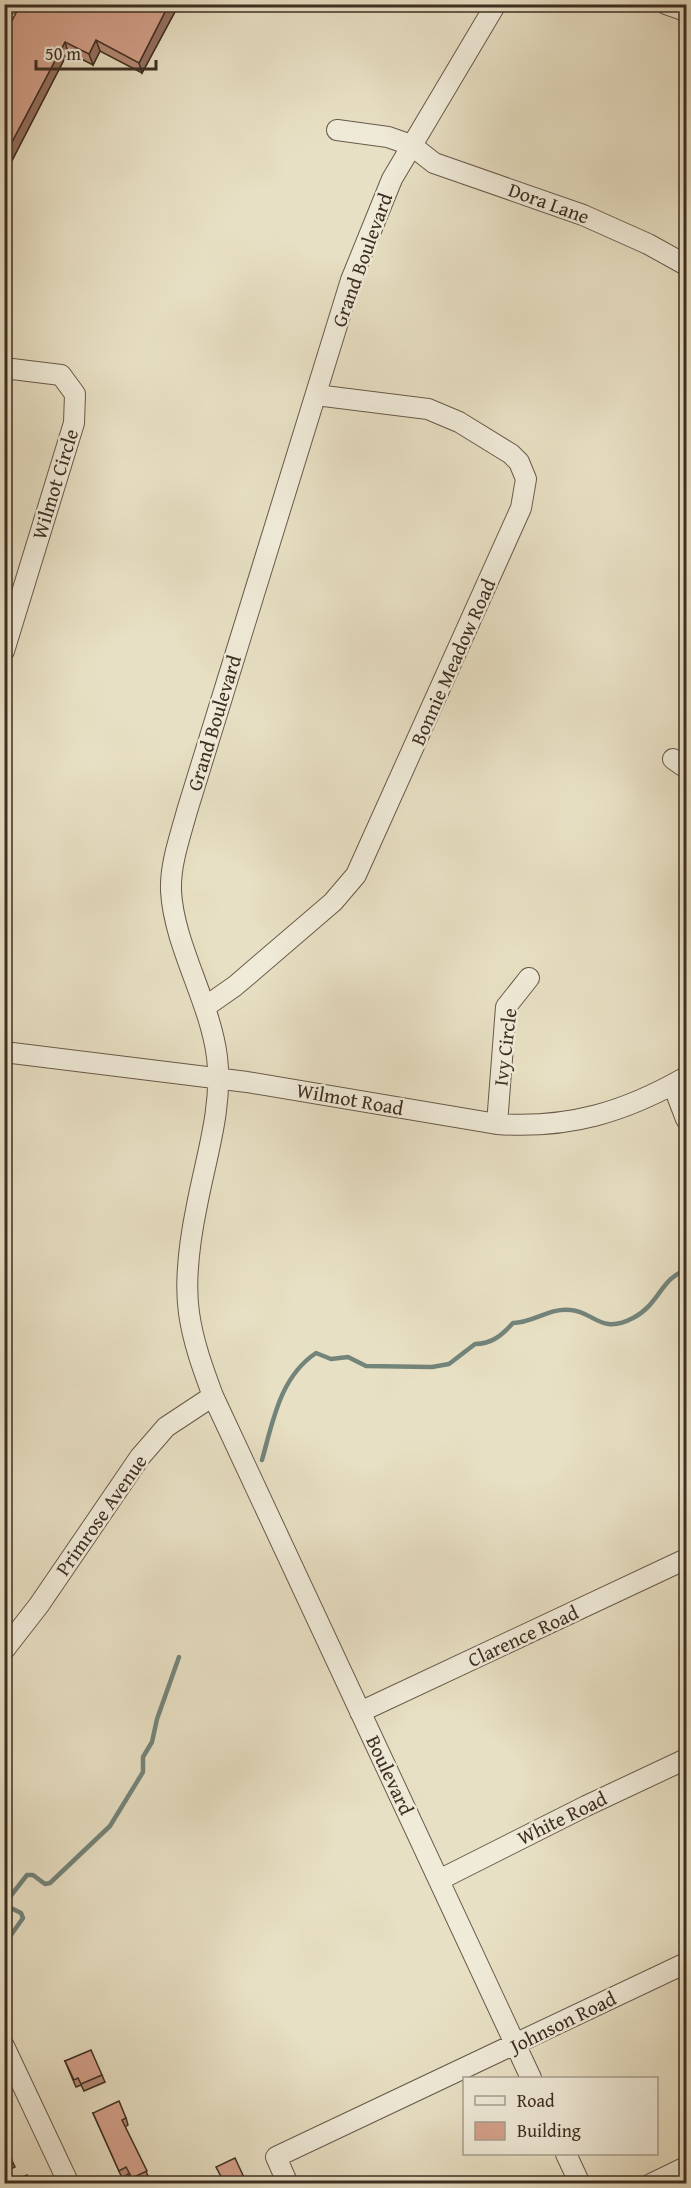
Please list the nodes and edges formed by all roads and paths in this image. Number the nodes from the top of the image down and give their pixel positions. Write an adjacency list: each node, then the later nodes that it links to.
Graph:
1 (9, 4): 4 (street)
2 (496, 4): 7 (street, Grand Boulevard)
3 (666, 4): 5 (street)
4 (4, 7)
5 (687, 12)
6 (337, 130): 7 (street, Dora Lane)
7 (411, 145): 8 (street, Dora Lane); 10 (street, Grand Boulevard)
8 (687, 265)
9 (4, 368): 11 (street, Wilmot Circle)
10 (316, 394): 13 (street, Grand Boulevard); 13 (street, Bonnie Meadow Road)
11 (4, 651)
12 (530, 978): 18 (street, Ivy Circle)
13 (205, 1007): 15 (street, Grand Boulevard)
14 (4, 1052): 15 (street, Wilmot Road)
15 (217, 1079): 18 (street, Wilmot Road); 19 (street, Grand Boulevard)
16 (680, 1081): 17 (street); 18 (street, Wilmot Road)
17 (687, 1119)
18 (498, 1124)
19 (213, 1396): 20 (street, Grand Boulevard); 22 (street, Primrose Avenue)
20 (248, 1471): 23 (street, Boulevard)
21 (687, 1559): 23 (street, Clarence Road)
22 (4, 1650)
23 (360, 1712): 25 (street, Boulevard)
24 (687, 1759): 25 (street, White Road)
25 (439, 1880): 27 (street, Boulevard)
26 (687, 1963): 27 (street, Johnson Road)
27 (515, 2044): 29 (street, Boulevard); 33 (street, Johnson Road)
28 (4, 2046): 32 (street)
29 (530, 2077)
30 (566, 2155): 34 (street)
31 (687, 2167): 35 (street)
32 (69, 2184)
33 (288, 2184)
34 (580, 2184)
35 (651, 2184)

